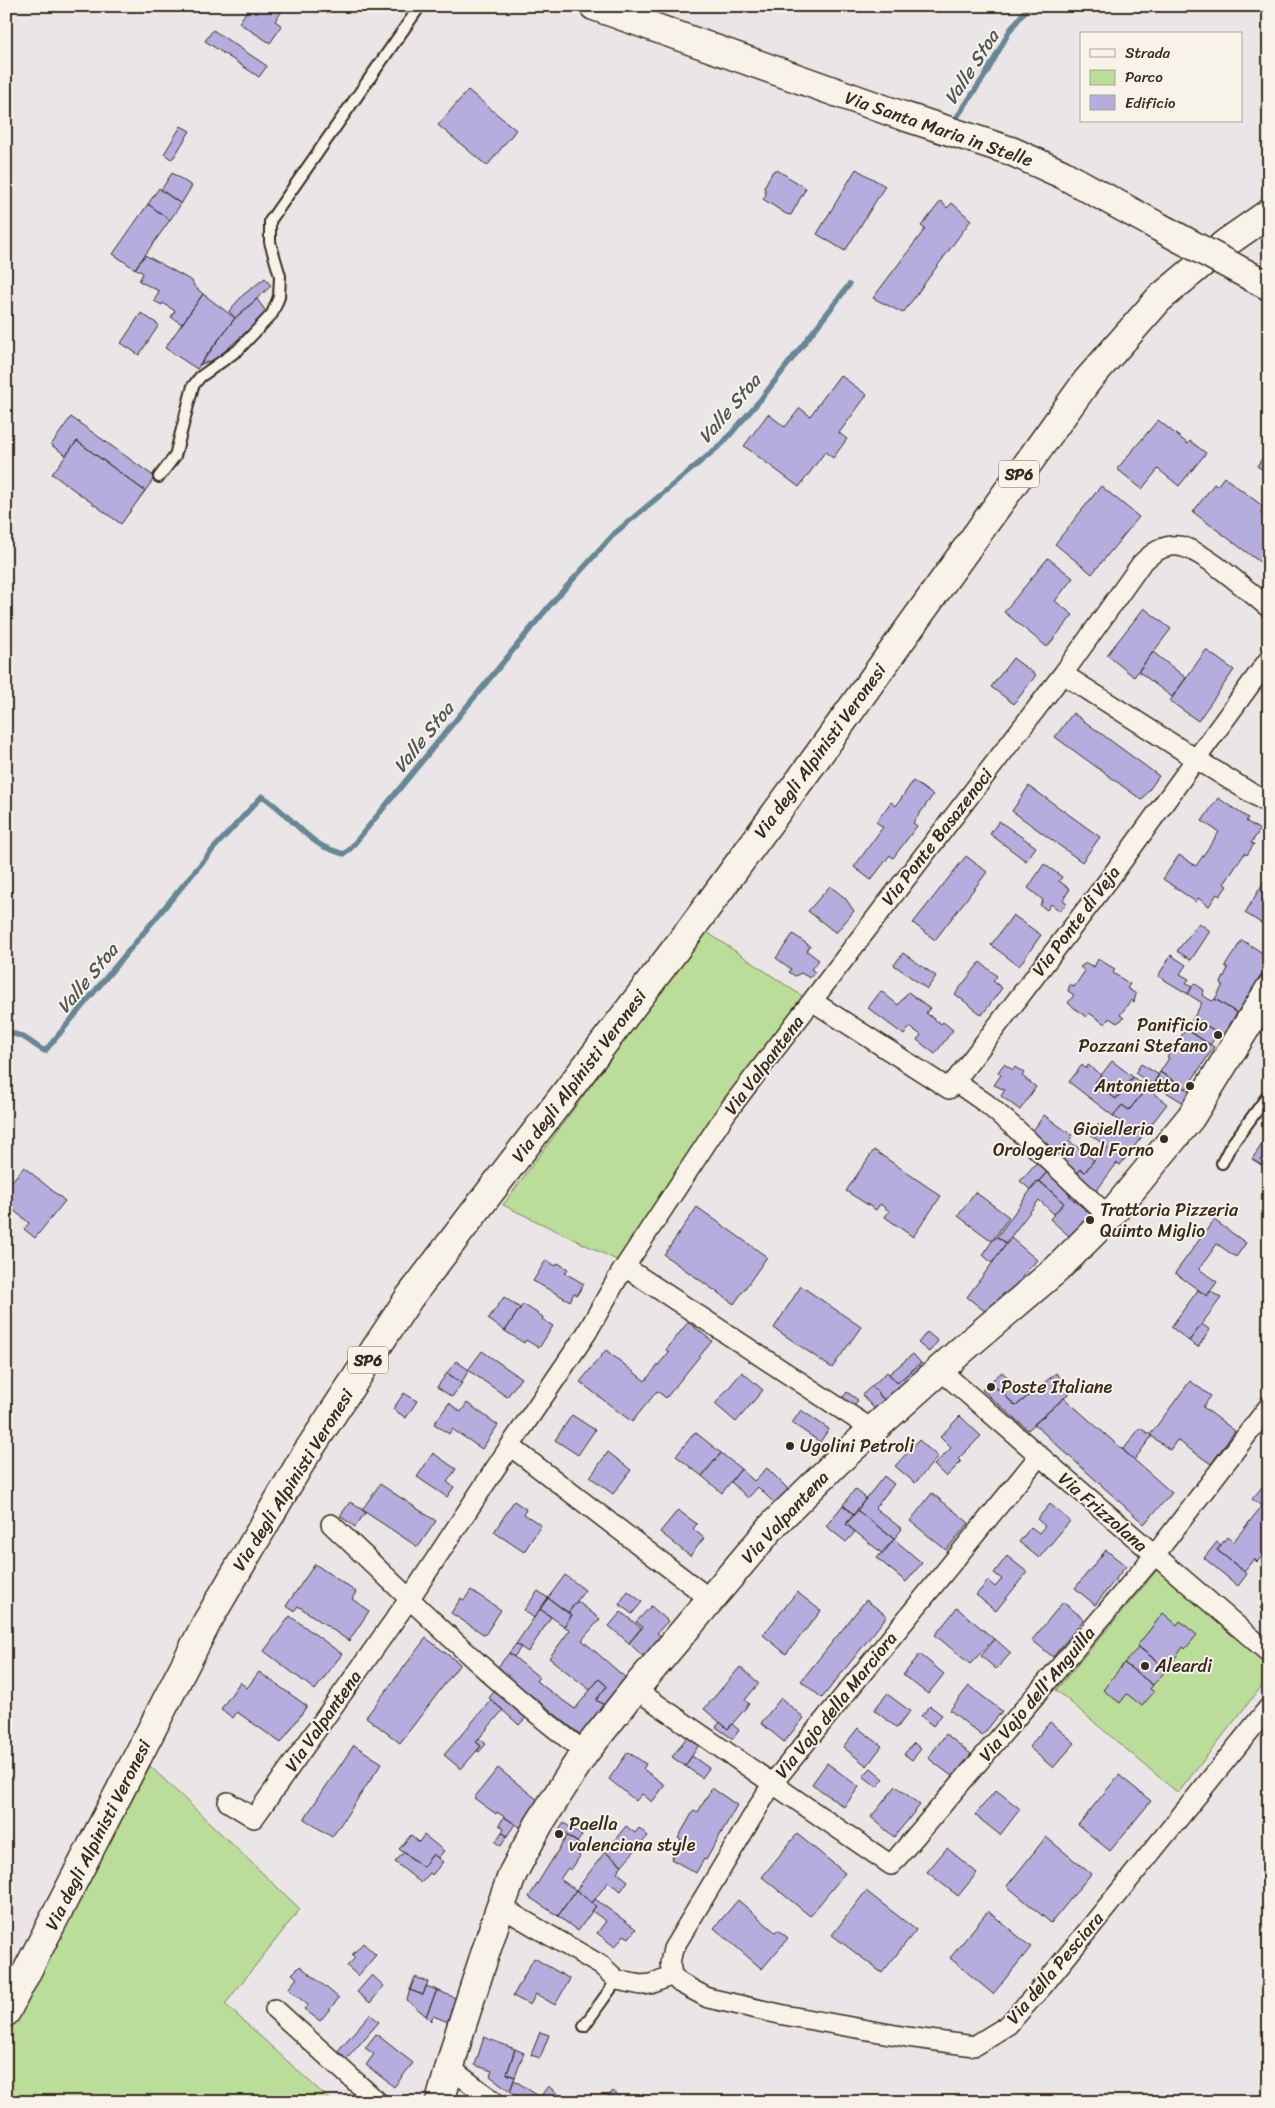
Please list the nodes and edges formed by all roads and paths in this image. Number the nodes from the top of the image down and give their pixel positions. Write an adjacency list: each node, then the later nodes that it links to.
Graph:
1 (420, 6): 5 (lane)
2 (594, 6): 4 (main road, Via Santa Maria in Stelle, bridge)
3 (1266, 213): 37 (main road, Via degli Alpinisti Veronesi / SP6)
4 (1260, 282)
5 (159, 477)
6 (1269, 608): 8 (street)
7 (1269, 659): 9 (street, Via Ponte di Veja)
8 (1063, 674): 9 (street); 12 (street, Via Ponte Basazenoci)
9 (1196, 760): 10 (street); 13 (street, Via Ponte di Veja)
10 (1269, 804)
11 (1269, 990): 16 (main road, Via Valpantena)
12 (812, 1001): 13 (street, Via Valpantena); 17 (street, Via Valpantena)
13 (954, 1081): 16 (street)
14 (1269, 1094): 15 (lane)
15 (1222, 1163)
16 (1109, 1217): 18 (main road, Via Valpantena)
17 (625, 1267): 20 (street); 21 (street, Via Valpantena)
18 (940, 1370): 20 (main road, Via Valpantena); 22 (street, Via Frizzolana)
19 (1269, 1406): 24 (street, Via Vajo dell'Anguilla)
20 (873, 1430): 26 (main road, Via Valpantena)
21 (510, 1446): 25 (street, Via Valpantena); 26 (street)
22 (1039, 1456): 24 (street, Via Frizzolana); 31 (street, Via Vajo della Marciora)
23 (331, 1524): 25 (street)
24 (1154, 1556): 27 (street, Via Frizzolana); 31 (street, Via Vajo dell'Anguilla)
25 (410, 1598): 30 (street); 32 (street, Via Valpantena)
26 (710, 1599): 28 (main road, Via Valpantena)
27 (1269, 1653)
28 (634, 1689): 30 (main road, Via Valpantena); 31 (street)
29 (1269, 1707): 34 (street, Via della Pesciara)
30 (585, 1752): 33 (main road, Via Valpantena)
31 (772, 1784): 34 (street, Via Vajo della Marciora)
32 (228, 1802)
33 (500, 1907): 35 (street); 39 (main road, Via Valpantena)
34 (672, 1976): 35 (street)
35 (617, 1980): 38 (lane)
36 (275, 2009): 40 (street)
37 (6, 2012)
38 (584, 2026)
39 (449, 2067): 41 (main road, Via Valpantena); 42 (street)
40 (378, 2102)
41 (440, 2102)
42 (495, 2102)

